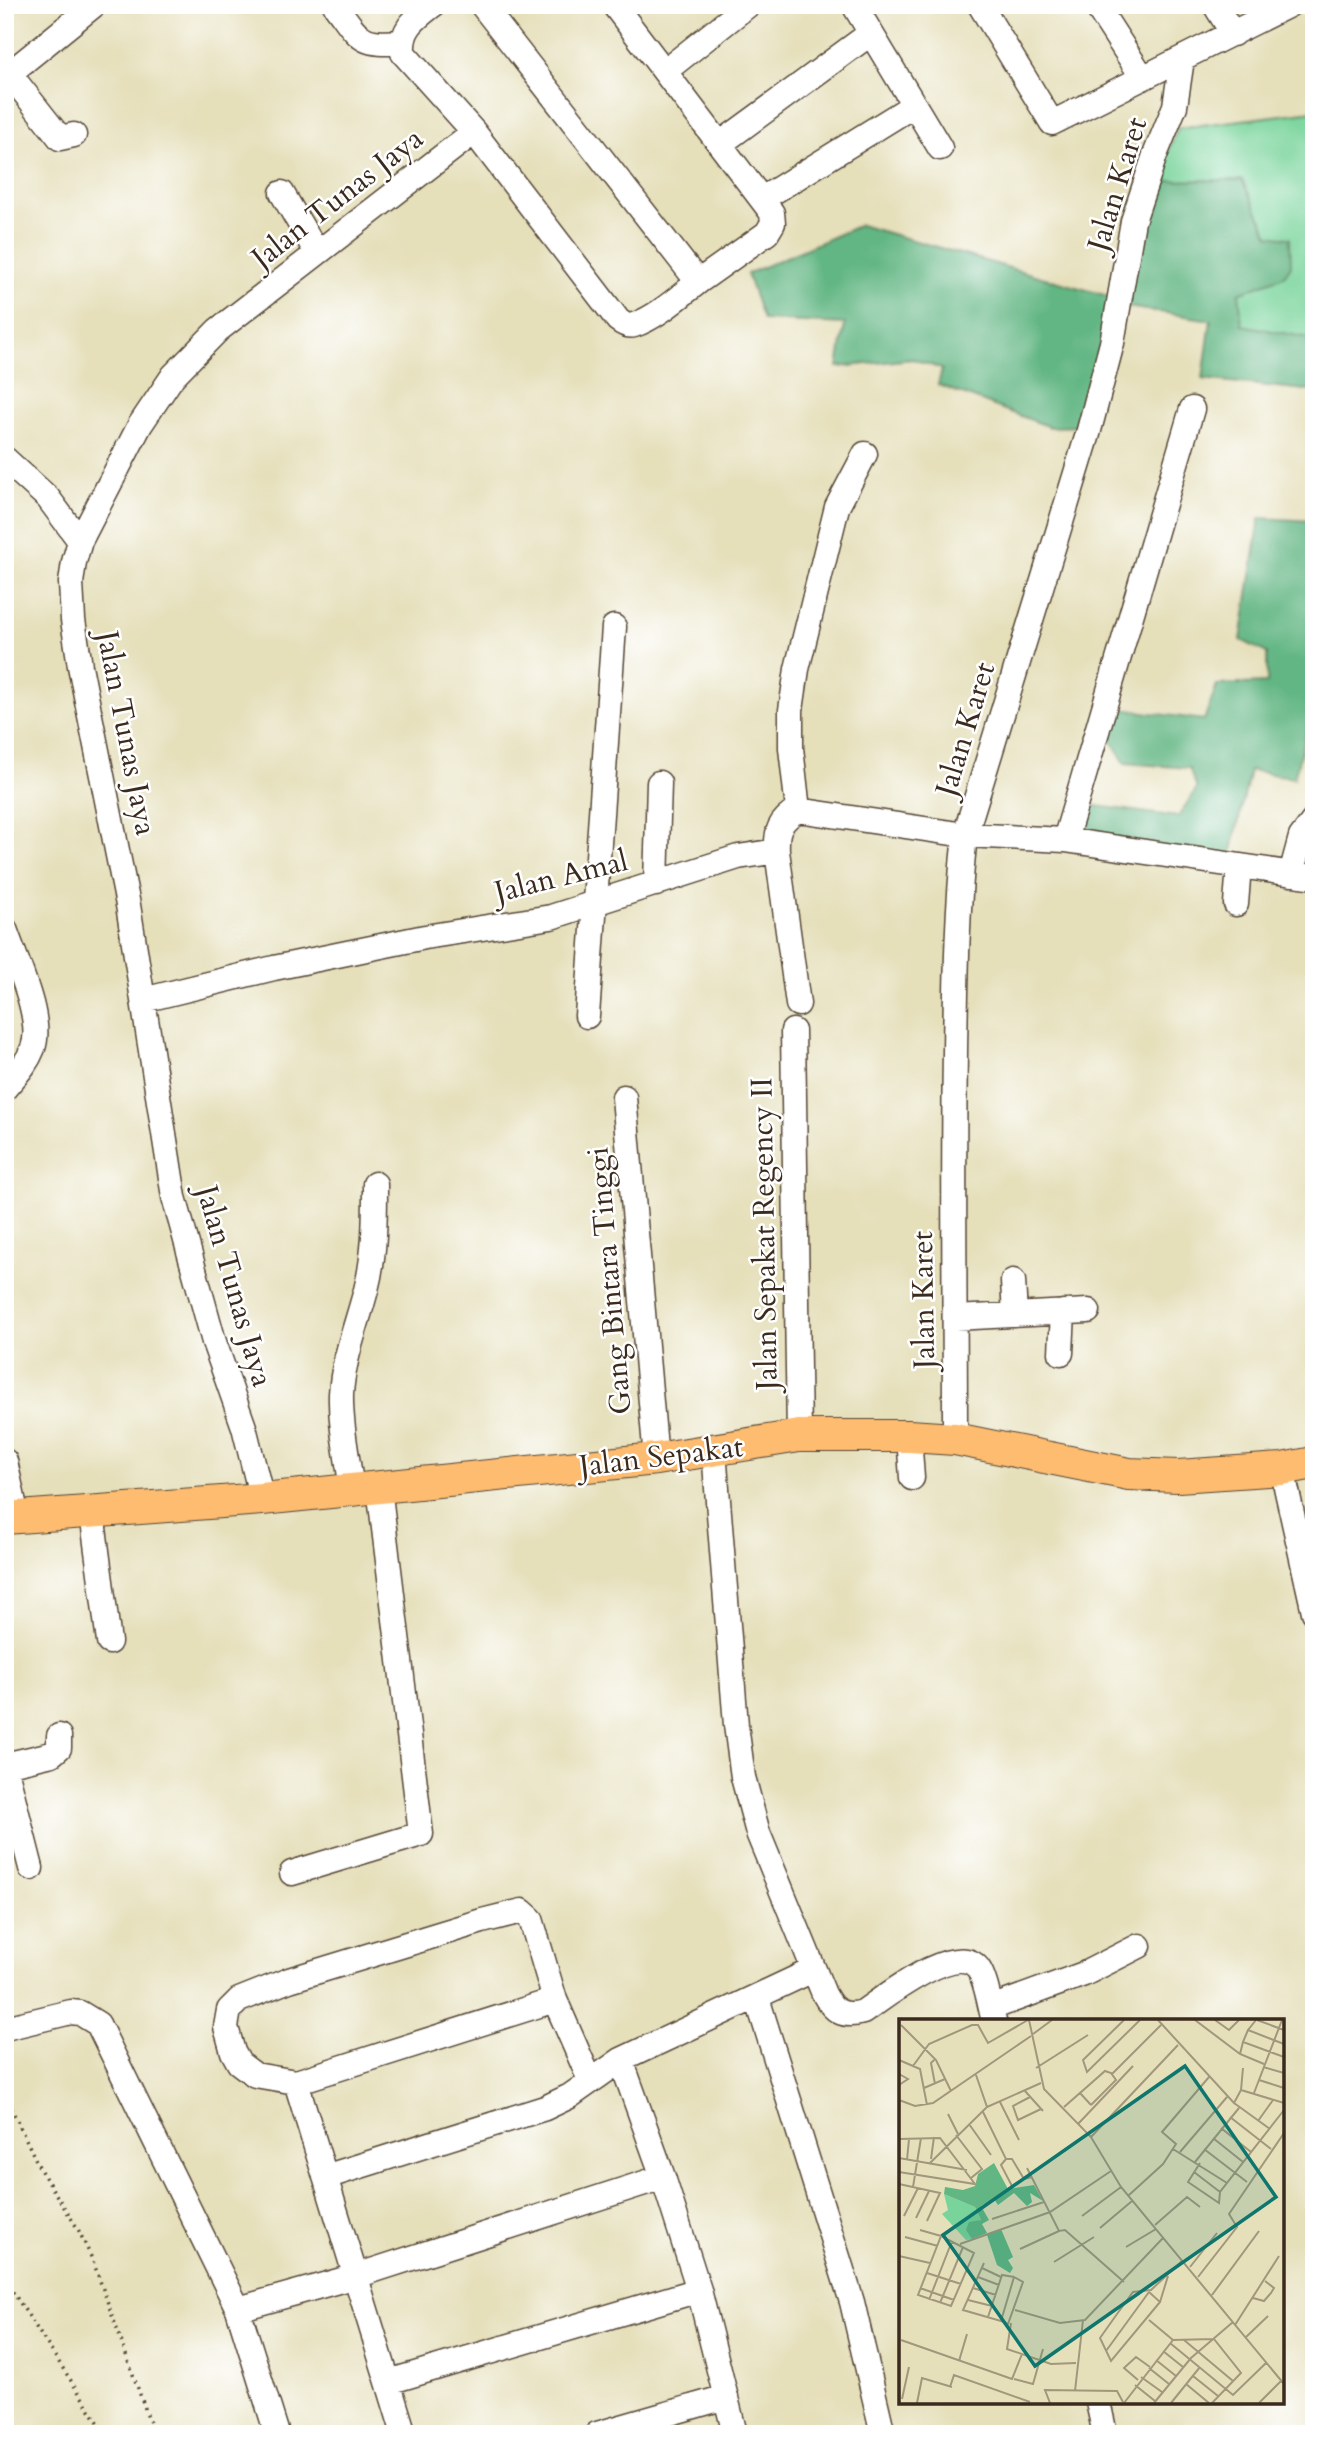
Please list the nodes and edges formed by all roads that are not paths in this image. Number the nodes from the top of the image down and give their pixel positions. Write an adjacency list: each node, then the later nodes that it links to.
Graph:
1 (94, 5): 17 (street)
2 (335, 5): 14 (street)
3 (433, 5): 14 (street)
4 (482, 5): 27 (street)
5 (614, 5): 16 (street)
6 (748, 5): 16 (street)
7 (854, 5): 12 (street)
8 (980, 5): 18 (street)
9 (1096, 5): 18 (street)
10 (1215, 5): 13 (street)
11 (1289, 5): 13 (street)
12 (871, 33): 19 (street); 22 (street)
13 (1233, 34): 15 (street)
14 (402, 42): 20 (street)
15 (1182, 59): 18 (street); 36 (street, Jalan Karet)
16 (665, 71): 22 (street)
17 (7, 73): 21 (street)
18 (1143, 78)
19 (914, 105): 23 (street); 25 (street)
20 (474, 132): 26 (street, Jalan Tunas Jaya); 27 (street)
21 (74, 135)
22 (720, 144): 25 (street)
23 (940, 148)
24 (282, 192): 26 (street)
25 (762, 200): 27 (street)
26 (317, 253): 31 (street, Jalan Tunas Jaya)
27 (698, 282)
28 (1192, 410): 37 (street)
29 (864, 454): 34 (street)
30 (5, 458): 31 (street)
31 (80, 541): 45 (street, Jalan Tunas Jaya)
32 (614, 627): 42 (street)
33 (659, 783): 41 (street)
34 (798, 810): 36 (street); 38 (street)
35 (1314, 820): 40 (street)
36 (965, 835): 37 (street); 56 (street, Jalan Karet)
37 (1065, 840): 39 (street)
38 (777, 851): 41 (street, Jalan Amal); 46 (street)
39 (1239, 866): 40 (street); 43 (street)
40 (1302, 875)
41 (656, 884): 42 (street, Jalan Amal)
42 (595, 904): 45 (street, Jalan Amal); 47 (street)
43 (1236, 904)
44 (5, 929): 49 (street)
45 (143, 1000): 68 (street, Jalan Tunas Jaya)
46 (798, 1004)
47 (587, 1016)
48 (793, 1031): 58 (street, Jalan Sepakat Regency II)
49 (5, 1088)
50 (624, 1097): 62 (street, Gang Bintara Tinggi)
51 (374, 1184): 67 (street)
52 (1013, 1281): 55 (street)
53 (1088, 1311): 54 (street)
54 (1063, 1312): 55 (street); 57 (street)
55 (1015, 1315): 56 (street)
56 (955, 1318): 60 (street, Jalan Karet)
57 (1061, 1353)
58 (799, 1436): 59 (main road, Jalan Sepakat); 61 (main road, Jalan Sepakat)
59 (909, 1436): 60 (main road, Jalan Sepakat); 66 (street)
60 (956, 1439): 65 (main road, Jalan Sepakat)
61 (714, 1451): 62 (main road, Jalan Sepakat); 78 (street)
62 (656, 1459): 67 (main road, Jalan Sepakat)
63 (5, 1461): 70 (street)
64 (1314, 1463): 65 (main road, Jalan Sepakat)
65 (1282, 1469): 71 (street)
66 (912, 1478)
67 (366, 1489): 68 (main road, Jalan Sepakat); 76 (street)
68 (262, 1499): 69 (main road, Jalan Sepakat)
69 (92, 1513): 70 (main road, Jalan Sepakat); 72 (street)
70 (11, 1517)
71 (1314, 1612)
72 (109, 1642)
73 (59, 1736): 74 (street)
74 (5, 1765): 75 (street)
75 (31, 1868)
76 (292, 1873)
77 (1139, 1946): 81 (street)
78 (813, 1970): 79 (street); 81 (street)
79 (757, 1998): 83 (street); 98 (street)
80 (555, 2000): 84 (street); 85 (street); 85 (street)
81 (993, 2014)
82 (5, 2028): 90 (street)
83 (621, 2060): 84 (street); 87 (street)
84 (590, 2080): 86 (street)
85 (296, 2082): 86 (street)
86 (325, 2176): 88 (street)
87 (663, 2177): 88 (street); 89 (street)
88 (356, 2276): 90 (street); 91 (street)
89 (699, 2290): 91 (street); 92 (street)
90 (238, 2309): 94 (street)
91 (388, 2382): 95 (street)
92 (726, 2397): 96 (street); 97 (street)
93 (1098, 2404): 99 (street)
94 (277, 2434)
95 (404, 2434)
96 (597, 2434)
97 (735, 2434)
98 (883, 2434)
99 (1105, 2434)

